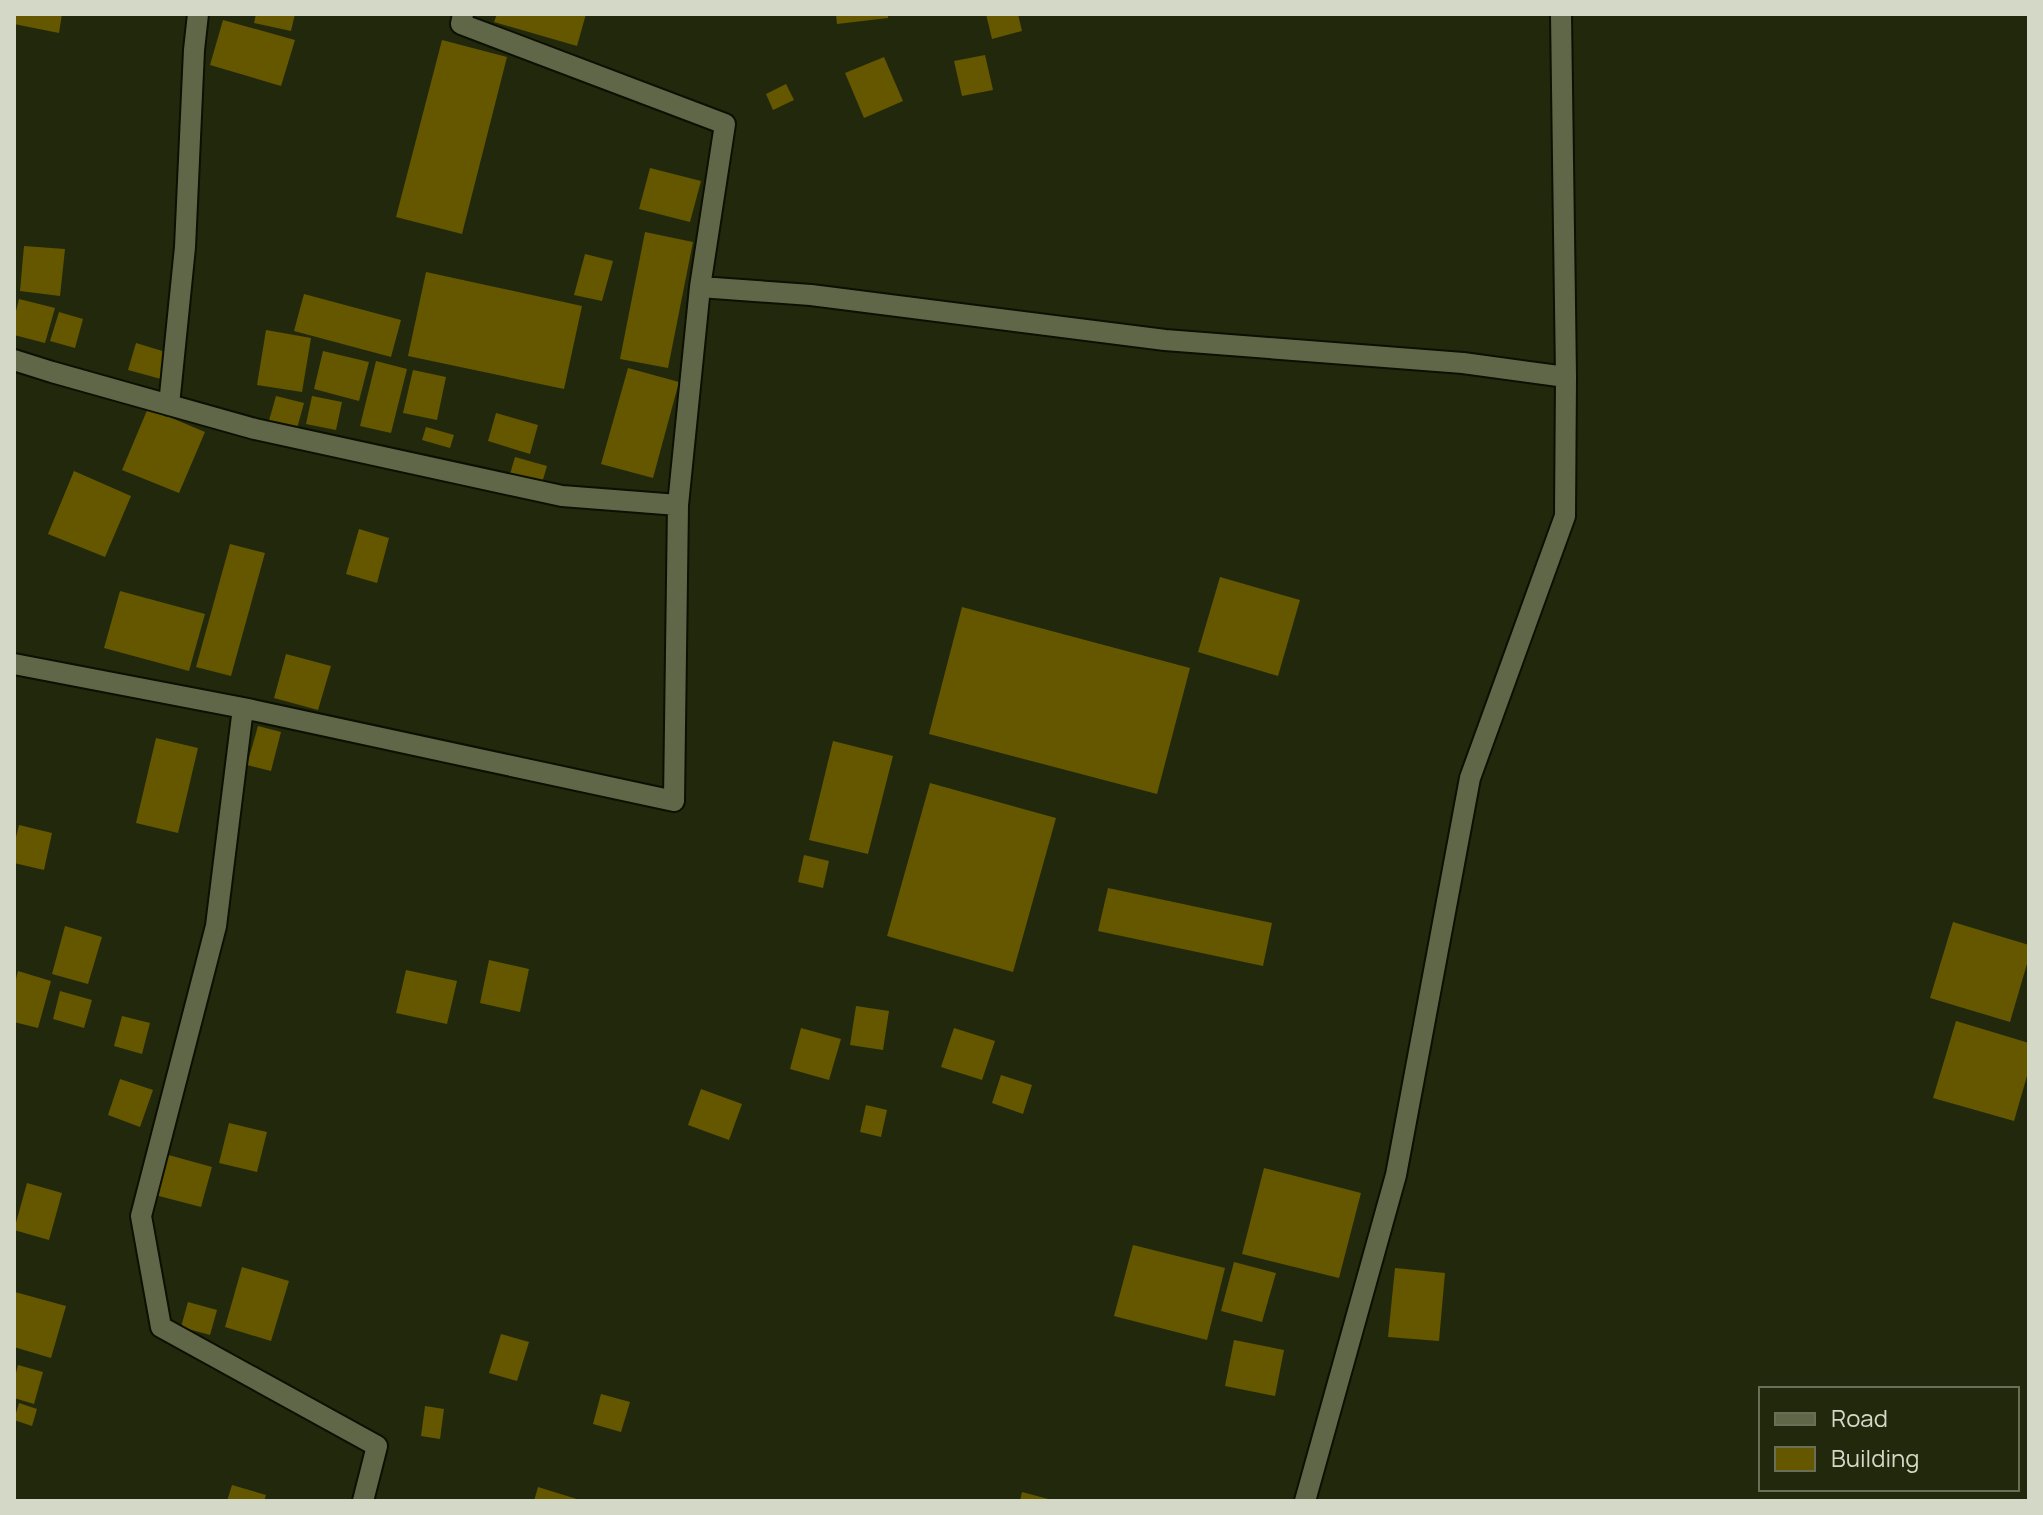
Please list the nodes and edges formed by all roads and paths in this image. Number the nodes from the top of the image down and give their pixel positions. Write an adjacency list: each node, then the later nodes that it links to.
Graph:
1 (198, 14): 7 (street)
2 (463, 14): 4 (street)
3 (1561, 14): 6 (street)
4 (700, 287): 6 (street); 8 (street)
5 (14, 360): 7 (street)
6 (1566, 377): 12 (street)
7 (169, 405): 8 (street)
8 (678, 505): 10 (street)
9 (14, 664): 10 (street)
10 (243, 708): 11 (street)
11 (363, 1501)
12 (1305, 1501)

